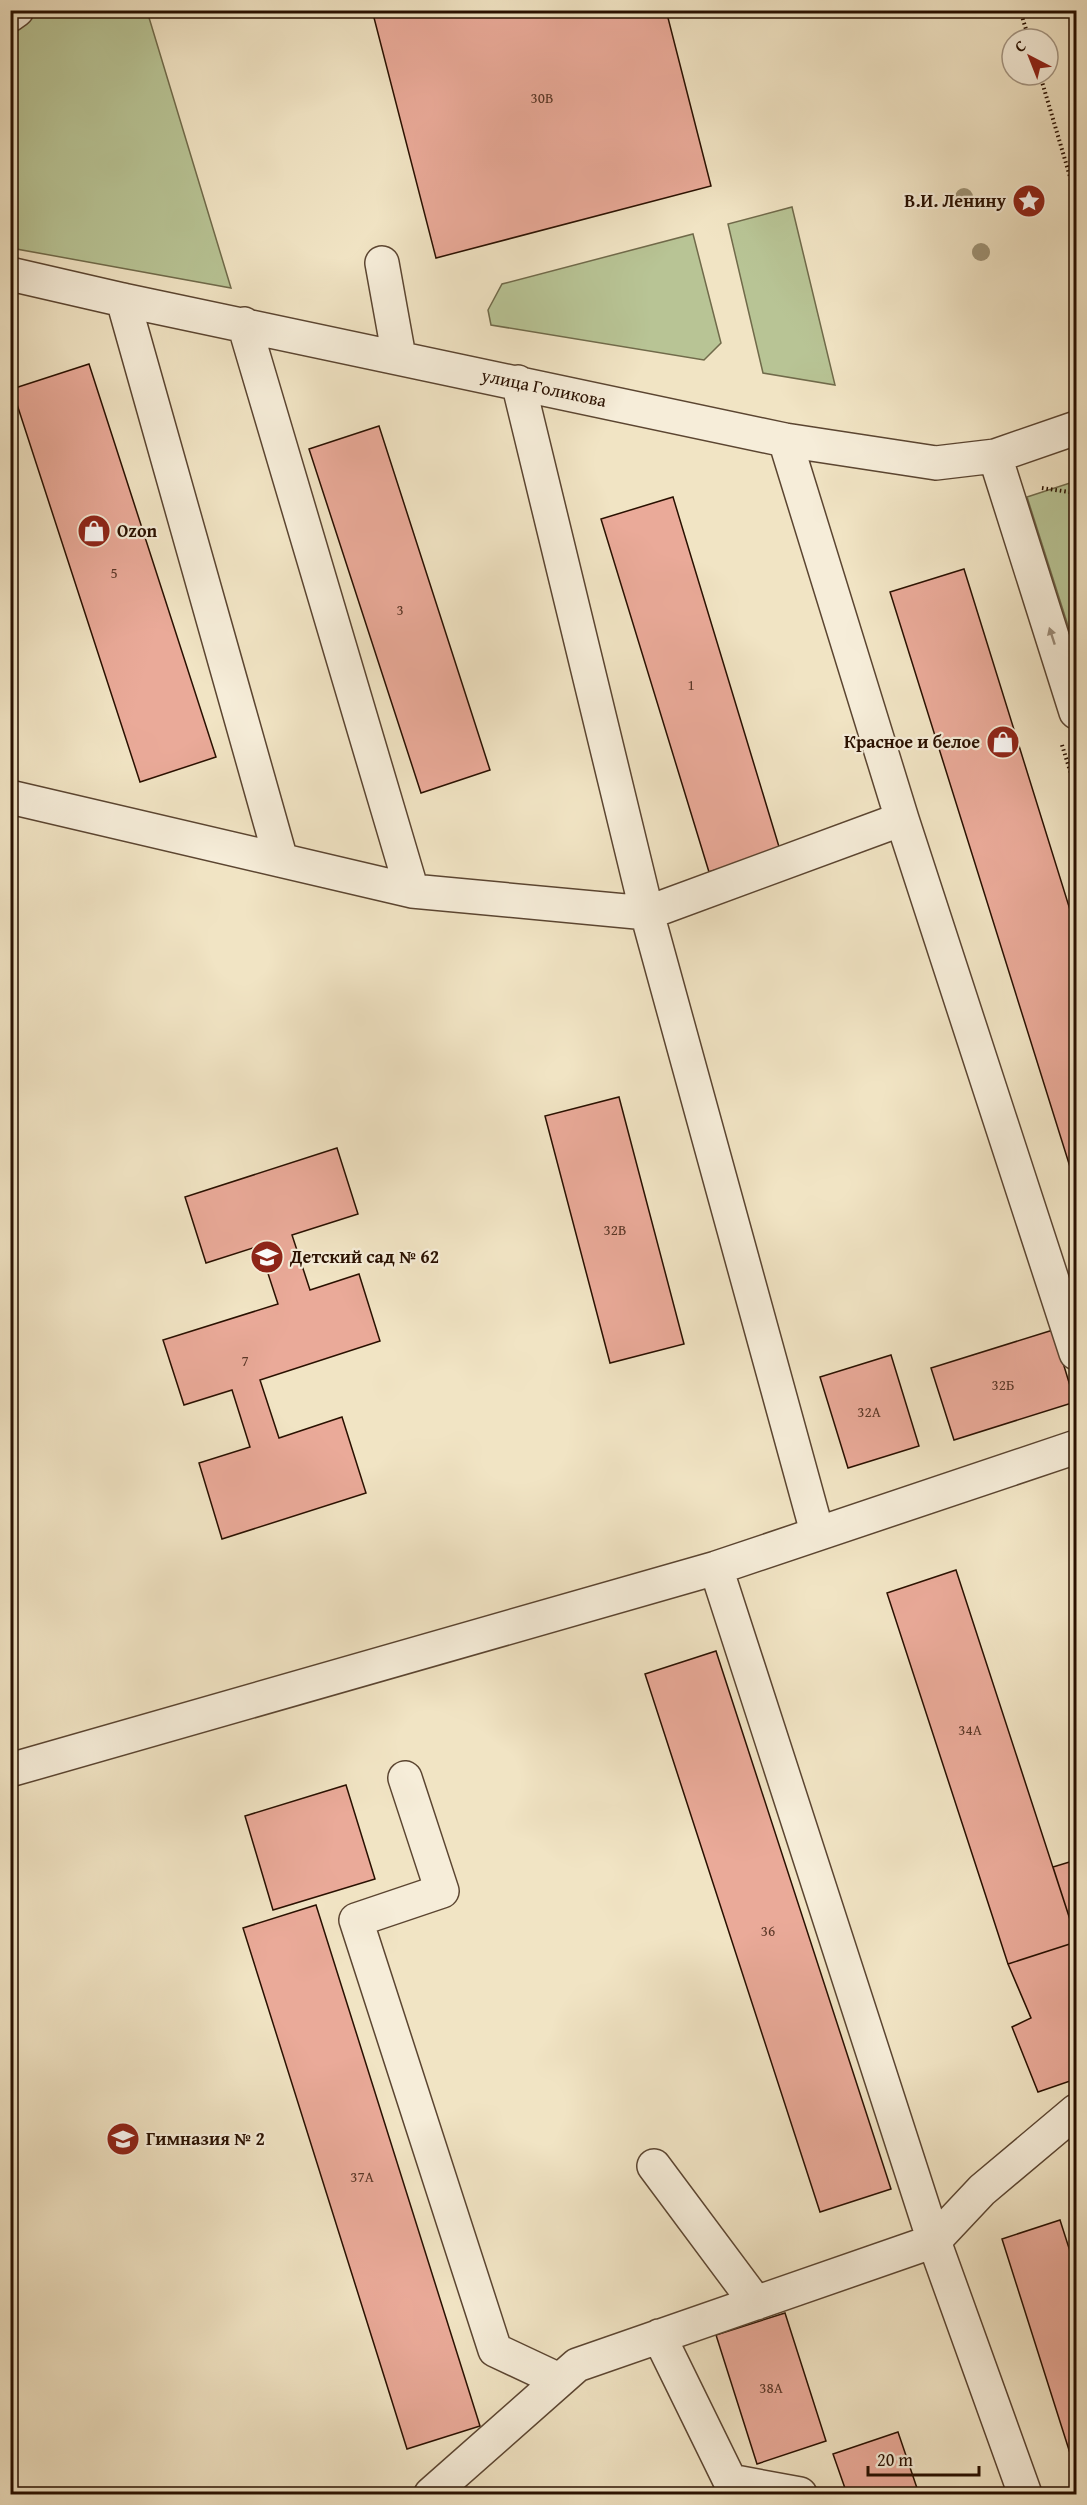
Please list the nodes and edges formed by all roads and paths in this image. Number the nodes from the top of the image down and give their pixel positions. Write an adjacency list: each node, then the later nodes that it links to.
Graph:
1 (17, 10): 3 (street)
2 (1020, 10): 4 (path)
3 (10, 15)
4 (1025, 27)
5 (1044, 87): 6 (path)
6 (1077, 197)
7 (382, 262): 11 (street)
8 (10, 274): 9 (street, улица Голикова)
9 (123, 300): 10 (street, улица Голикова); 19 (street)
10 (244, 324): 11 (street, улица Голикова); 20 (street)
11 (399, 357): 12 (street, улица Голикова)
12 (518, 382): 14 (street, улица Голикова); 21 (street)
13 (1077, 428): 15 (street, улица Голикова)
14 (785, 440): 15 (street, улица Голикова); 18 (street)
15 (995, 456): 16 (street, one-way to 15)
16 (1077, 712)
17 (17, 802): 19 (street)
18 (902, 819): 21 (street); 22 (street)
19 (281, 860): 20 (street)
20 (412, 891): 21 (street)
21 (647, 913): 24 (street)
22 (1077, 1353)
23 (1077, 1447): 24 (street)
24 (817, 1532): 25 (street)
25 (716, 1568): 26 (street); 30 (street)
26 (10, 1770)
27 (405, 1778): 33 (street)
28 (1077, 2111): 30 (street)
29 (654, 2166): 31 (street)
30 (934, 2241): 31 (street); 36 (street)
31 (756, 2303): 32 (street)
32 (659, 2336): 33 (street); 35 (street)
33 (559, 2380): 34 (street)
34 (431, 2494)
35 (800, 2494)
36 (1024, 2494)

